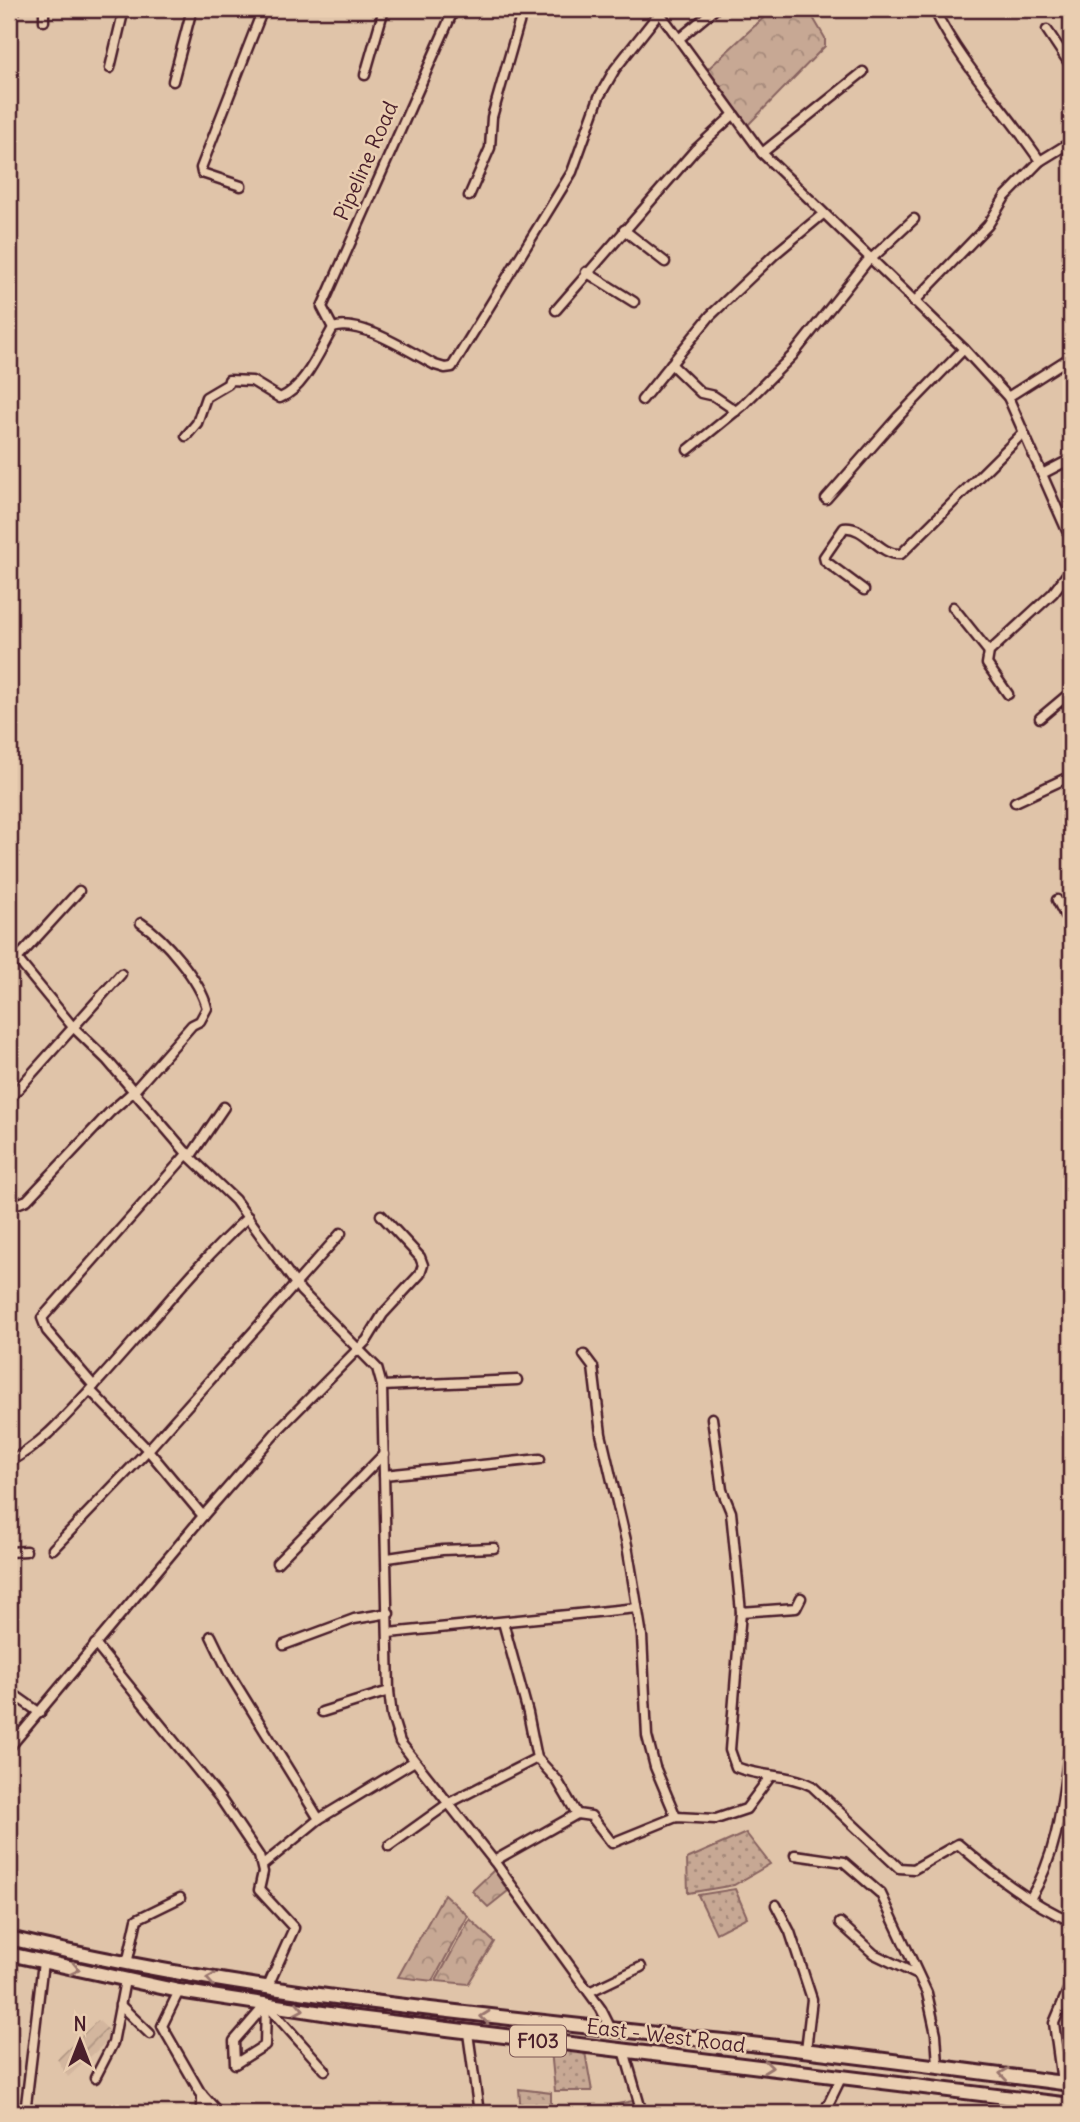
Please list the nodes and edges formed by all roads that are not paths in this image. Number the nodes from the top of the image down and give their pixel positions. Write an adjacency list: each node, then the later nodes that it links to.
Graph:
1 (17, 9): 12 (street)
2 (44, 9): 13 (street)
3 (124, 9): 17 (street)
4 (192, 9): 20 (street)
5 (263, 9): 25 (street)
6 (384, 9): 19 (street)
7 (454, 9): 36 (street, Pipeline Road)
8 (523, 9): 26 (street)
9 (715, 9): 15 (street)
10 (934, 9): 24 (street)
11 (658, 10): 15 (street); 36 (street)
12 (9, 11)
13 (44, 21)
14 (1047, 30): 16 (street)
15 (680, 38): 21 (street)
16 (1071, 66)
17 (110, 68)
18 (863, 72): 23 (street)
19 (365, 75)
20 (173, 81)
21 (732, 116): 23 (street); 29 (street)
22 (1071, 142): 24 (street)
23 (762, 153): 27 (street)
24 (1040, 161): 34 (street)
25 (241, 186)
26 (469, 196)
27 (822, 214): 30 (street); 39 (street)
28 (914, 219): 30 (street)
29 (624, 230): 31 (street); 32 (street)
30 (870, 259): 34 (street); 42 (street)
31 (665, 262)
32 (586, 272): 33 (street); 35 (street)
33 (634, 302)
34 (914, 302): 37 (street)
35 (556, 310)
36 (332, 328): 44 (street)
37 (964, 349): 40 (street); 48 (street)
38 (1071, 358): 40 (street)
39 (671, 365): 41 (street); 42 (street)
40 (1008, 397): 43 (street)
41 (642, 400)
42 (736, 411): 45 (street)
43 (1023, 433): 47 (street); 51 (street)
44 (186, 436)
45 (688, 450)
46 (1071, 459): 47 (street)
47 (1042, 474): 49 (street)
48 (827, 499)
49 (1071, 540)
50 (1071, 569): 53 (street)
51 (864, 590)
52 (953, 607): 53 (street)
53 (989, 652): 55 (street)
54 (1071, 692): 56 (street)
55 (1009, 694)
56 (1040, 718)
57 (1071, 776): 58 (street)
58 (1015, 802)
59 (79, 891): 64 (street)
60 (1057, 900): 62 (street)
61 (141, 923): 67 (street)
62 (1071, 927)
63 (9, 948): 64 (street)
64 (17, 959): 66 (street)
65 (121, 974): 66 (street)
66 (73, 1027): 67 (street); 68 (street)
67 (134, 1091): 70 (street); 71 (street)
68 (10, 1098)
69 (224, 1107): 70 (street)
70 (189, 1155): 73 (street); 80 (street)
71 (9, 1203)
72 (381, 1215): 76 (street)
73 (248, 1217): 75 (street); 80 (street)
74 (341, 1233): 75 (street)
75 (295, 1283): 76 (street); 82 (street)
76 (359, 1349): 79 (street); 87 (street)
77 (584, 1355): 95 (street)
78 (517, 1380): 79 (street)
79 (382, 1386): 83 (street)
80 (92, 1388): 82 (street); 85 (street)
81 (712, 1418): 96 (street)
82 (148, 1450): 87 (street); 89 (street)
83 (384, 1454): 86 (street); 93 (street)
84 (540, 1459): 86 (street)
85 (9, 1462)
86 (384, 1475): 92 (street)
87 (203, 1516): 101 (street)
88 (494, 1548): 92 (street)
89 (53, 1549)
90 (26, 1551): 91 (street)
91 (9, 1552)
92 (388, 1558): 97 (street)
93 (277, 1563)
94 (801, 1598): 96 (street)
95 (637, 1608): 98 (street); 114 (street)
96 (741, 1612): 111 (street)
97 (389, 1613): 99 (street); 102 (street)
98 (503, 1622): 99 (street); 109 (street)
99 (389, 1633): 104 (street)
100 (211, 1636): 115 (street)
101 (95, 1644): 106 (street); 119 (street)
102 (284, 1645)
103 (9, 1691): 106 (street)
104 (389, 1691): 105 (street); 110 (street)
105 (322, 1712)
106 (40, 1713): 107 (street)
107 (9, 1748)
108 (1069, 1751): 121 (street)
109 (537, 1758): 112 (street); 113 (street)
110 (413, 1762): 112 (street); 115 (street)
111 (770, 1777): 114 (street); 121 (street)
112 (449, 1803): 116 (street); 118 (street)
113 (577, 1814): 114 (street); 118 (street)
114 (676, 1818)
115 (320, 1819): 119 (street)
116 (389, 1846)
117 (795, 1855): 130 (street)
118 (494, 1861): 135 (street)
119 (263, 1865): 133 (street)
120 (180, 1898): 128 (street)
121 (1030, 1899): 123 (street)
122 (776, 1905): 142 (street)
123 (1071, 1921)
124 (840, 1923): 130 (street)
125 (9, 1938): 128 (main road, East - West Road / F103)
126 (9, 1954): 127 (main road, East - West Road / F103)
127 (43, 1962): 131 (main road, East - West Road / F103, one-way to 131); 150 (street)
128 (127, 1964): 133 (main road, East - West Road / F103, one-way to 128)
129 (641, 1967): 135 (street)
130 (918, 1975): 143 (street)
131 (125, 1980): 134 (main road, East - West Road / F103); 137 (street)
132 (1071, 1983): 147 (street)
133 (267, 1988): 138 (main road, East - West Road / F103, one-way to 133)
134 (179, 1991): 136 (main road, East - West Road / F103); 148 (street)
135 (589, 1992): 138 (street)
136 (266, 2004): 136 (street); 139 (main road, East - West Road / F103, one-way to 139); 144 (street)
137 (120, 2005): 140 (street); 146 (street)
138 (611, 2029): 142 (main road, East - West Road / F103)
139 (468, 2033): 141 (main road, East - West Road / F103); 153 (street)
140 (150, 2035)
141 (624, 2050): 145 (main road, East - West Road / F103, one-way to 145); 154 (street)
142 (806, 2050): 143 (main road, East - West Road / F103)
143 (938, 2065): 147 (main road, East - West Road / F103, one-way to 143)
144 (325, 2070)
145 (842, 2076): 149 (main road, East - West Road / F103); 155 (street)
146 (95, 2078)
147 (1066, 2083)
148 (202, 2094): 151 (street); 152 (street)
149 (1071, 2105)
150 (25, 2113)
151 (202, 2113)
152 (219, 2113)
153 (479, 2113)
154 (642, 2113)
155 (824, 2113)

